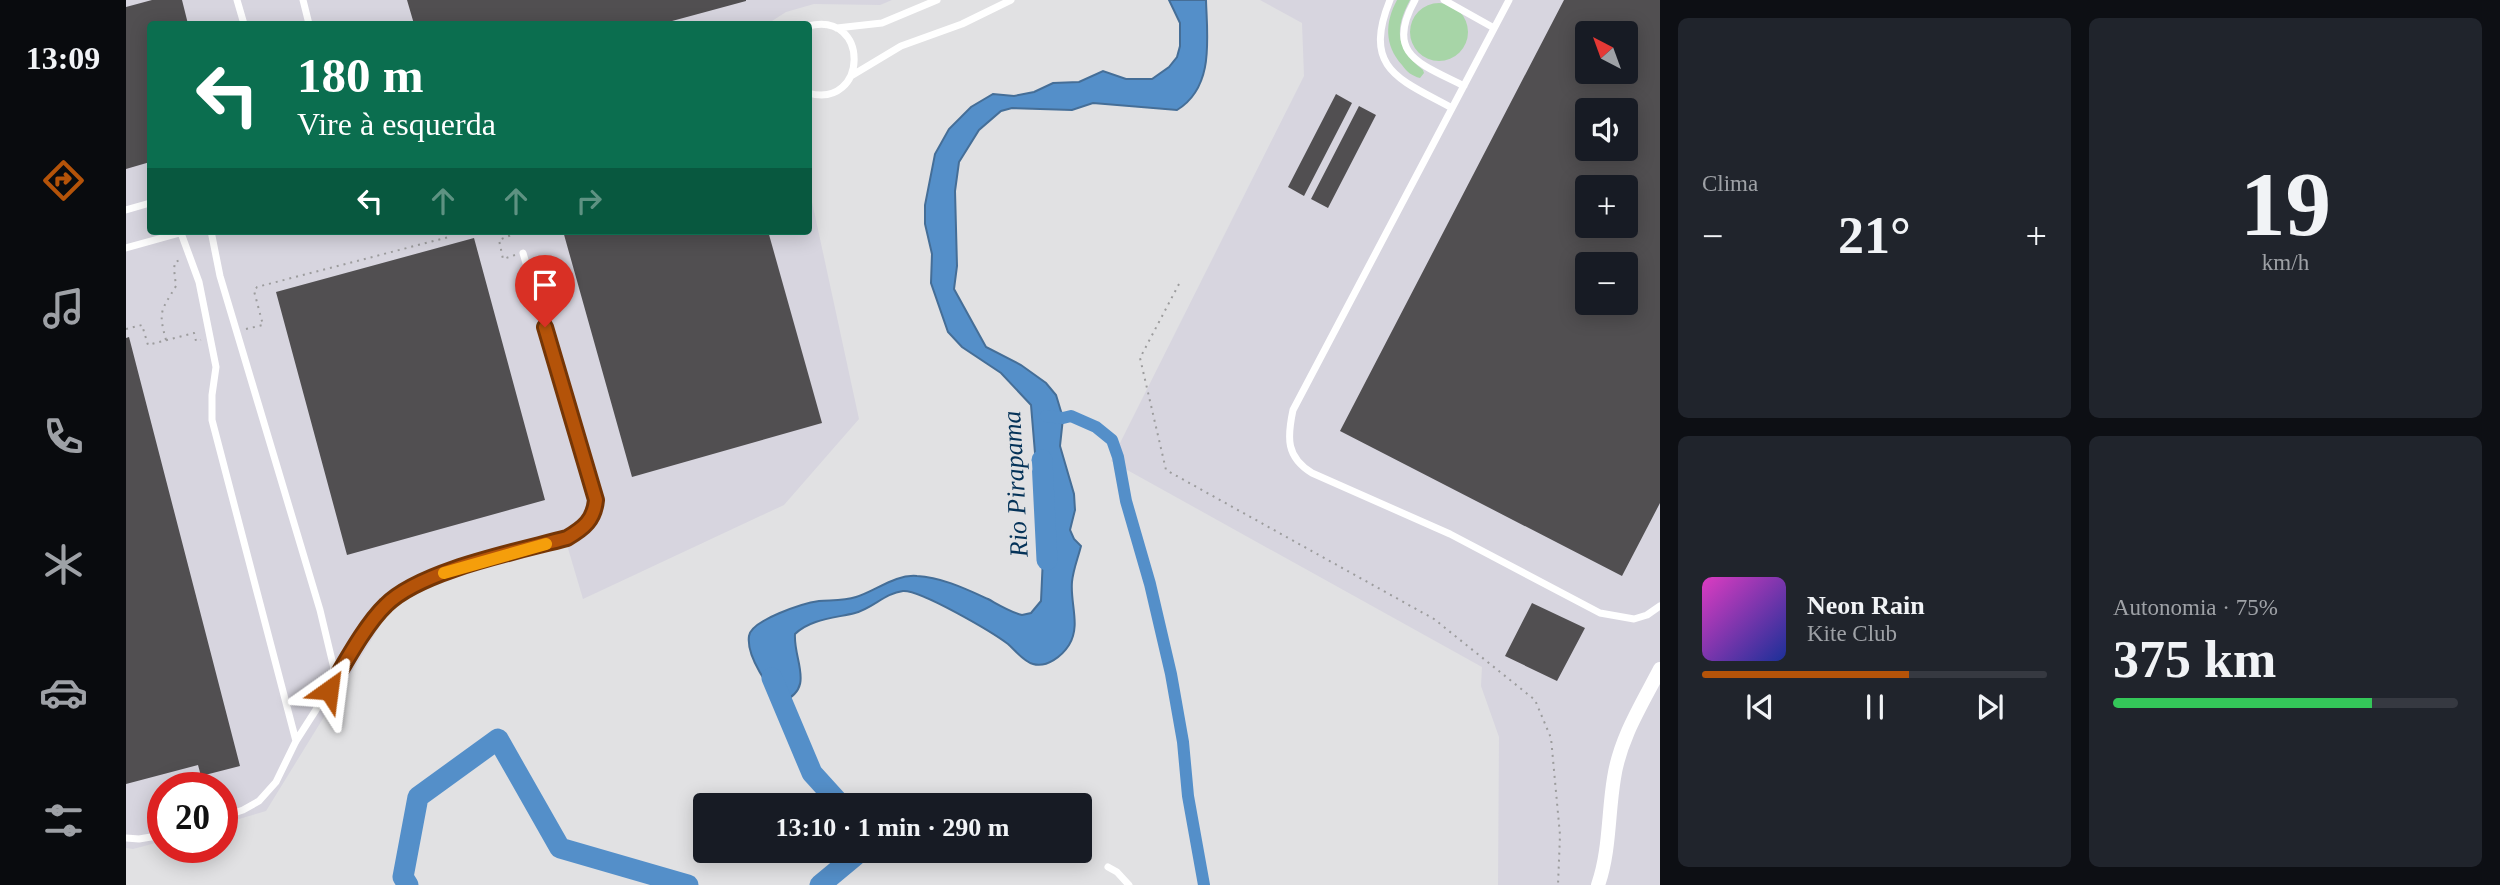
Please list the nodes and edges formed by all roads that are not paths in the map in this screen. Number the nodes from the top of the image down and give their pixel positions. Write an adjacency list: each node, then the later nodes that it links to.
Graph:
1 (237, 0): 9 (lane)
2 (303, 0): 10 (lane)
3 (937, 0): 12 (lane)
4 (1011, 0): 14 (lane)
5 (1390, 0): 17 (lane)
6 (1415, 0): 15 (lane)
7 (1444, 0): 13 (lane)
8 (1509, 0): 13 (lane)
9 (243, 21)
10 (308, 21)
11 (812, 26): 12 (lane)
12 (836, 28): 14 (lane)
13 (1494, 28): 15 (lane)
14 (851, 76): 16 (lane)
15 (1464, 86): 17 (lane)
16 (812, 93)
17 (1452, 108): 25 (lane)
18 (147, 204): 19 (lane)
19 (126, 210)
20 (173, 235): 23 (lane)
21 (185, 235): 28 (lane)
22 (212, 235): 27 (lane)
23 (126, 248)
24 (523, 253): 27 (lane)
25 (1660, 606)
26 (1660, 669): 34 (street)
27 (337, 677): 28 (lane)
28 (296, 741): 29 (lane)
29 (238, 810)
30 (126, 838): 31 (lane)
31 (147, 838)
32 (1108, 867): 33 (lane)
33 (1129, 885)
34 (1598, 885)

